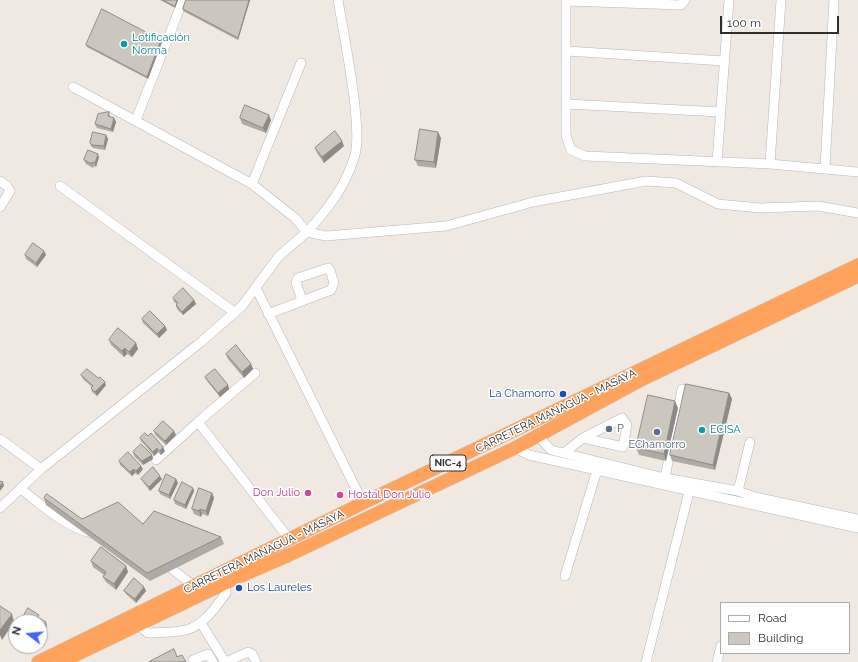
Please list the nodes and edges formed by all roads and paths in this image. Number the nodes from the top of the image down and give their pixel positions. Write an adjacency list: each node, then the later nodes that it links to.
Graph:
1 (183, 0): 14 (street)
2 (338, 0): 24 (street)
3 (566, 0): 4 (street); 8 (street)
4 (685, 0)
5 (729, 0): 9 (street)
6 (781, 0): 16 (street)
7 (834, 0): 17 (street)
8 (567, 51): 9 (street); 12 (street)
9 (724, 61): 13 (street)
10 (301, 63): 20 (street)
11 (74, 87): 14 (street)
12 (567, 104): 13 (street); 15 (street)
13 (720, 112): 15 (street)
14 (136, 120): 20 (street)
15 (717, 162): 16 (street)
16 (770, 164): 17 (street)
17 (824, 168): 18 (street)
18 (858, 172)
19 (0, 181): 22 (street)
20 (252, 184): 24 (street)
21 (60, 186): 29 (street)
22 (0, 208)
23 (858, 213): 24 (street)
24 (307, 232): 27 (street)
25 (858, 265): 47 (highway, CARRETERA MANAGUA - MASAYA / NIC-4)
26 (858, 276): 34 (highway, CARRETERA MANAGUA - MASAYA / NIC-4)
27 (256, 288): 29 (street); 30 (street)
28 (302, 300): 30 (street)
29 (234, 312): 41 (street)
30 (268, 314): 47 (street)
31 (255, 373): 33 (street)
32 (682, 389): 43 (street)
33 (198, 422): 40 (street); 52 (street)
34 (538, 436): 38 (highway, CARRETERA MANAGUA - MASAYA / NIC-4); 39 (street)
35 (583, 438): 35 (street); 39 (street)
36 (0, 439): 41 (street)
37 (750, 442): 45 (street)
38 (515, 448): 42 (street); 55 (highway, CARRETERA MANAGUA - MASAYA / NIC-4)
39 (564, 453): 43 (street)
40 (156, 460)
41 (41, 469): 44 (street)
42 (597, 470): 46 (street); 54 (street)
43 (665, 478): 45 (street)
44 (21, 489): 48 (street); 51 (street)
45 (738, 491): 49 (street)
46 (689, 492): 50 (street); 66 (street)
47 (363, 503): 52 (highway, CARRETERA MANAGUA - MASAYA / NIC-4)
48 (0, 508)
49 (858, 520)
50 (858, 528)
51 (102, 537)
52 (290, 540): 56 (highway, CARRETERA MANAGUA - MASAYA / NIC-4)
53 (159, 560): 56 (street)
54 (565, 576)
55 (225, 583): 57 (street); 58 (highway, CARRETERA MANAGUA - MASAYA / NIC-4)
56 (194, 586): 61 (highway, CARRETERA MANAGUA - MASAYA / NIC-4)
57 (200, 623): 58 (street); 64 (street)
58 (138, 625): 62 (highway, CARRETERA MANAGUA - MASAYA / NIC-4)
59 (720, 650): 67 (street)
60 (193, 660): 63 (street)
61 (38, 662)
62 (61, 662)
63 (213, 662)
64 (226, 662): 65 (street)
65 (256, 662)
66 (646, 662)
67 (717, 662)

